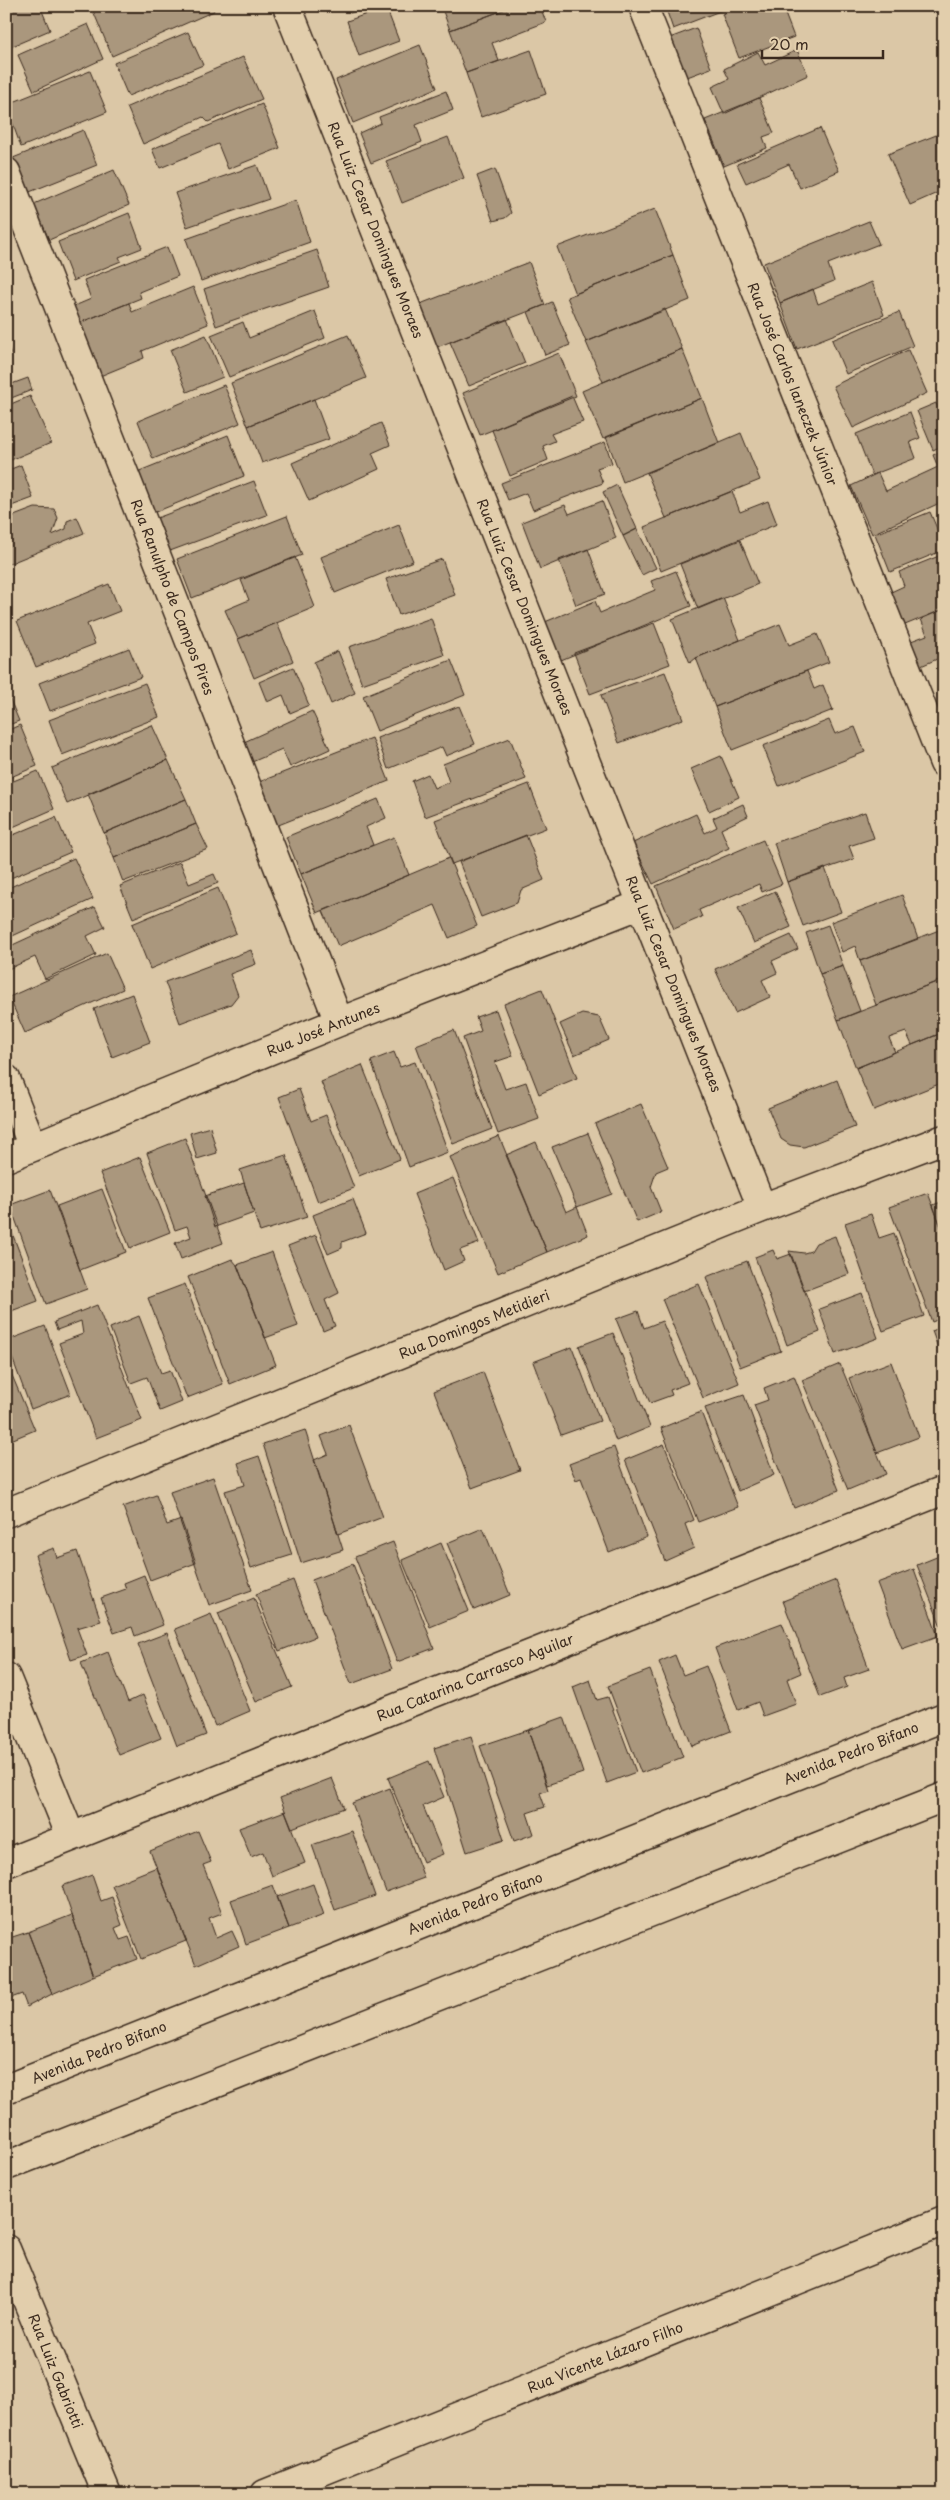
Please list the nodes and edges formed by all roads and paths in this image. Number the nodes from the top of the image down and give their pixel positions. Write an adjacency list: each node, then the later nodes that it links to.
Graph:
1 (287, 6): 5 (street, Rua Luiz Cesar Domingues Moraes)
2 (642, 6): 4 (street, Rua José Carlos Ianeczek Júnior)
3 (6, 172): 6 (street, Rua Ranulpho de Campos Pires)
4 (944, 762)
5 (642, 904): 6 (street, Rua José Antunes); 11 (street, Rua Luiz Cesar Domingues Moraes)
6 (339, 1022): 9 (street, Rua José Antunes)
7 (6, 1079): 9 (street)
8 (944, 1139): 11 (street, Rua Domingos Metidieri)
9 (33, 1147): 10 (street, Rua José Antunes)
10 (6, 1158)
11 (762, 1208): 13 (street, Rua Domingos Metidieri)
12 (944, 1490): 17 (street, Rua Catarina Carrasco Aguilar)
13 (6, 1513)
14 (6, 1677): 17 (street)
15 (944, 1717): 19 (street, Avenida Pedro Bifano)
16 (944, 1797): 20 (street)
17 (71, 1837): 18 (street, Rua Catarina Carrasco Aguilar)
18 (6, 1863)
19 (6, 2089)
20 (6, 2166)
21 (944, 2221): 24 (street, Rua Vicente Lázaro Filho)
22 (6, 2249): 23 (street, Rua Luiz Gabriotti)
23 (106, 2494)
24 (265, 2494)

